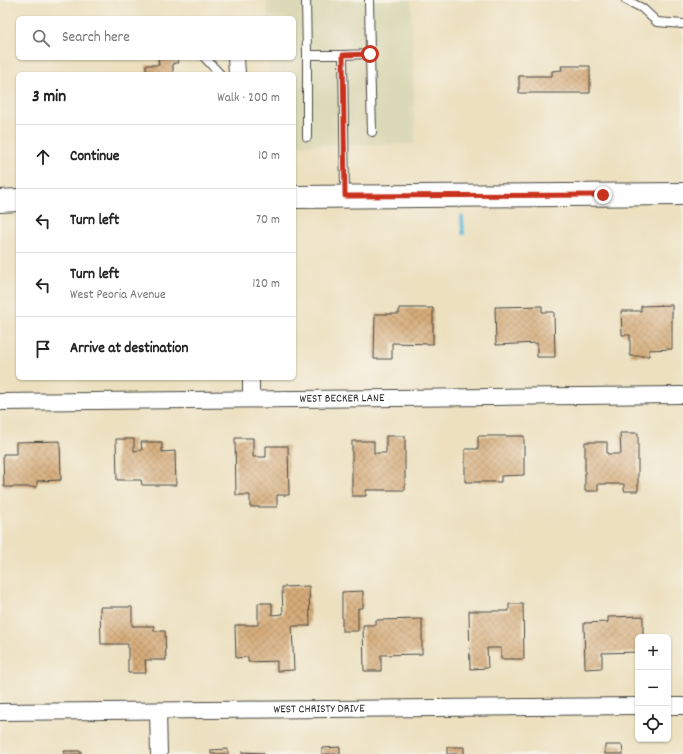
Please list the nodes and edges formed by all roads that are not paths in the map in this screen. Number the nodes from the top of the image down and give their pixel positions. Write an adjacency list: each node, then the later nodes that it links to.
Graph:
1 (306, 0): 6 (lane)
2 (369, 0): 5 (lane)
3 (626, 0): 4 (lane)
4 (683, 24)
5 (370, 54): 7 (lane); 12 (lane)
6 (307, 55): 7 (lane); 13 (lane)
7 (343, 55): 15 (lane)
8 (207, 60): 10 (lane)
9 (236, 60): 11 (street)
10 (218, 72)
11 (237, 72)
12 (372, 132)
13 (307, 137)
14 (683, 194): 15 (main road)
15 (345, 196): 16 (main road)
16 (296, 197)
17 (16, 200): 18 (main road)
18 (0, 201)
19 (251, 380): 21 (street)
20 (683, 395): 21 (street, WEST BECKER LANE)
21 (251, 399): 22 (street, WEST BECKER LANE)
22 (0, 402)
23 (635, 706): 26 (street, WEST CHRISTY DRIVE)
24 (671, 706): 25 (street)
25 (683, 706)
26 (158, 711): 27 (street, WEST CHRISTY DRIVE); 28 (street)
27 (0, 712)
28 (159, 754)

